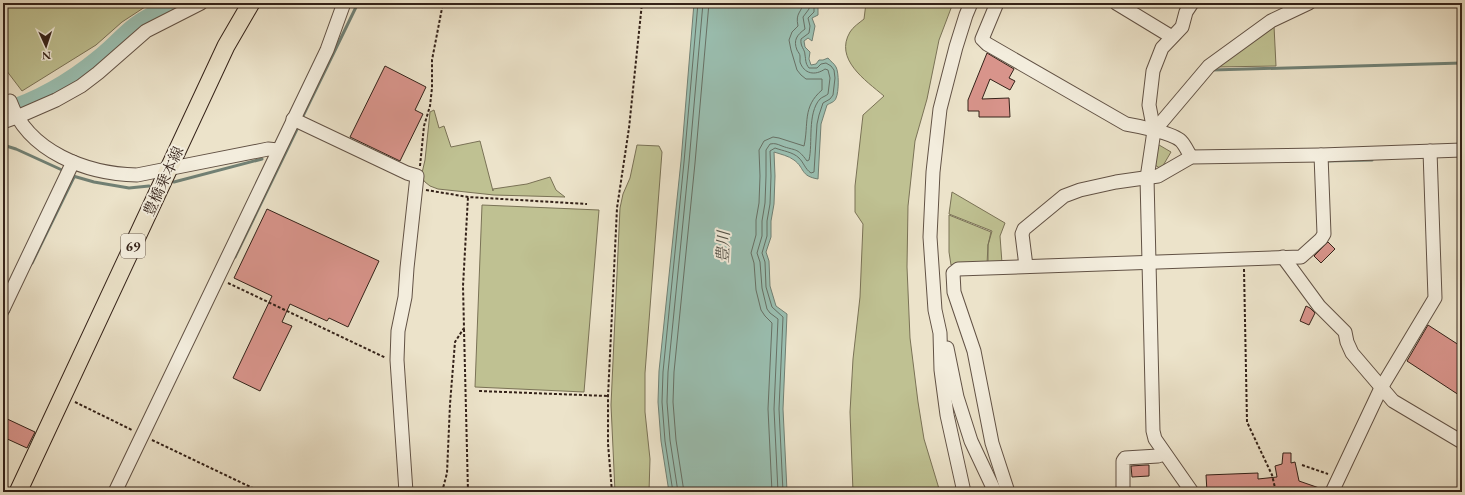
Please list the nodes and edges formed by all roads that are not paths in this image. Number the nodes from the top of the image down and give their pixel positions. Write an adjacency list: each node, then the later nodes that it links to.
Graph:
1 (201, 3): 10 (street)
2 (251, 3): 20 (main road, 豊橋乗本線 / 69)
3 (344, 3): 11 (street)
4 (971, 3): 26 (street)
5 (997, 3): 13 (street)
6 (1116, 3): 9 (street)
7 (1192, 3): 9 (street)
8 (1309, 3): 13 (street)
9 (1172, 37): 13 (street)
10 (14, 111): 12 (street); 19 (street)
11 (294, 120): 14 (street); 32 (street)
12 (3, 122)
13 (1154, 131): 18 (street); 21 (street)
14 (278, 150): 20 (street); 31 (street)
15 (1462, 150): 16 (street)
16 (1430, 151): 17 (street); 27 (street)
17 (1321, 155): 18 (street); 22 (street)
18 (1191, 157): 21 (street)
19 (73, 162): 20 (street); 25 (street)
20 (169, 168): 30 (main road, 豊橋乗本線 / 69)
21 (1147, 178): 23 (street); 24 (street)
22 (1283, 257): 23 (street); 27 (street)
23 (1149, 262): 24 (street); 29 (street)
24 (1026, 266): 35 (street)
25 (3, 309)
26 (940, 333): 33 (street); 34 (street)
27 (1382, 388): 28 (street); 38 (street)
28 (1462, 442)
29 (1164, 454): 36 (street); 37 (street)
30 (18, 492)
31 (115, 492)
32 (406, 492)
33 (964, 492)
34 (995, 492)
35 (1008, 492)
36 (1123, 492)
37 (1192, 492)
38 (1332, 492)

